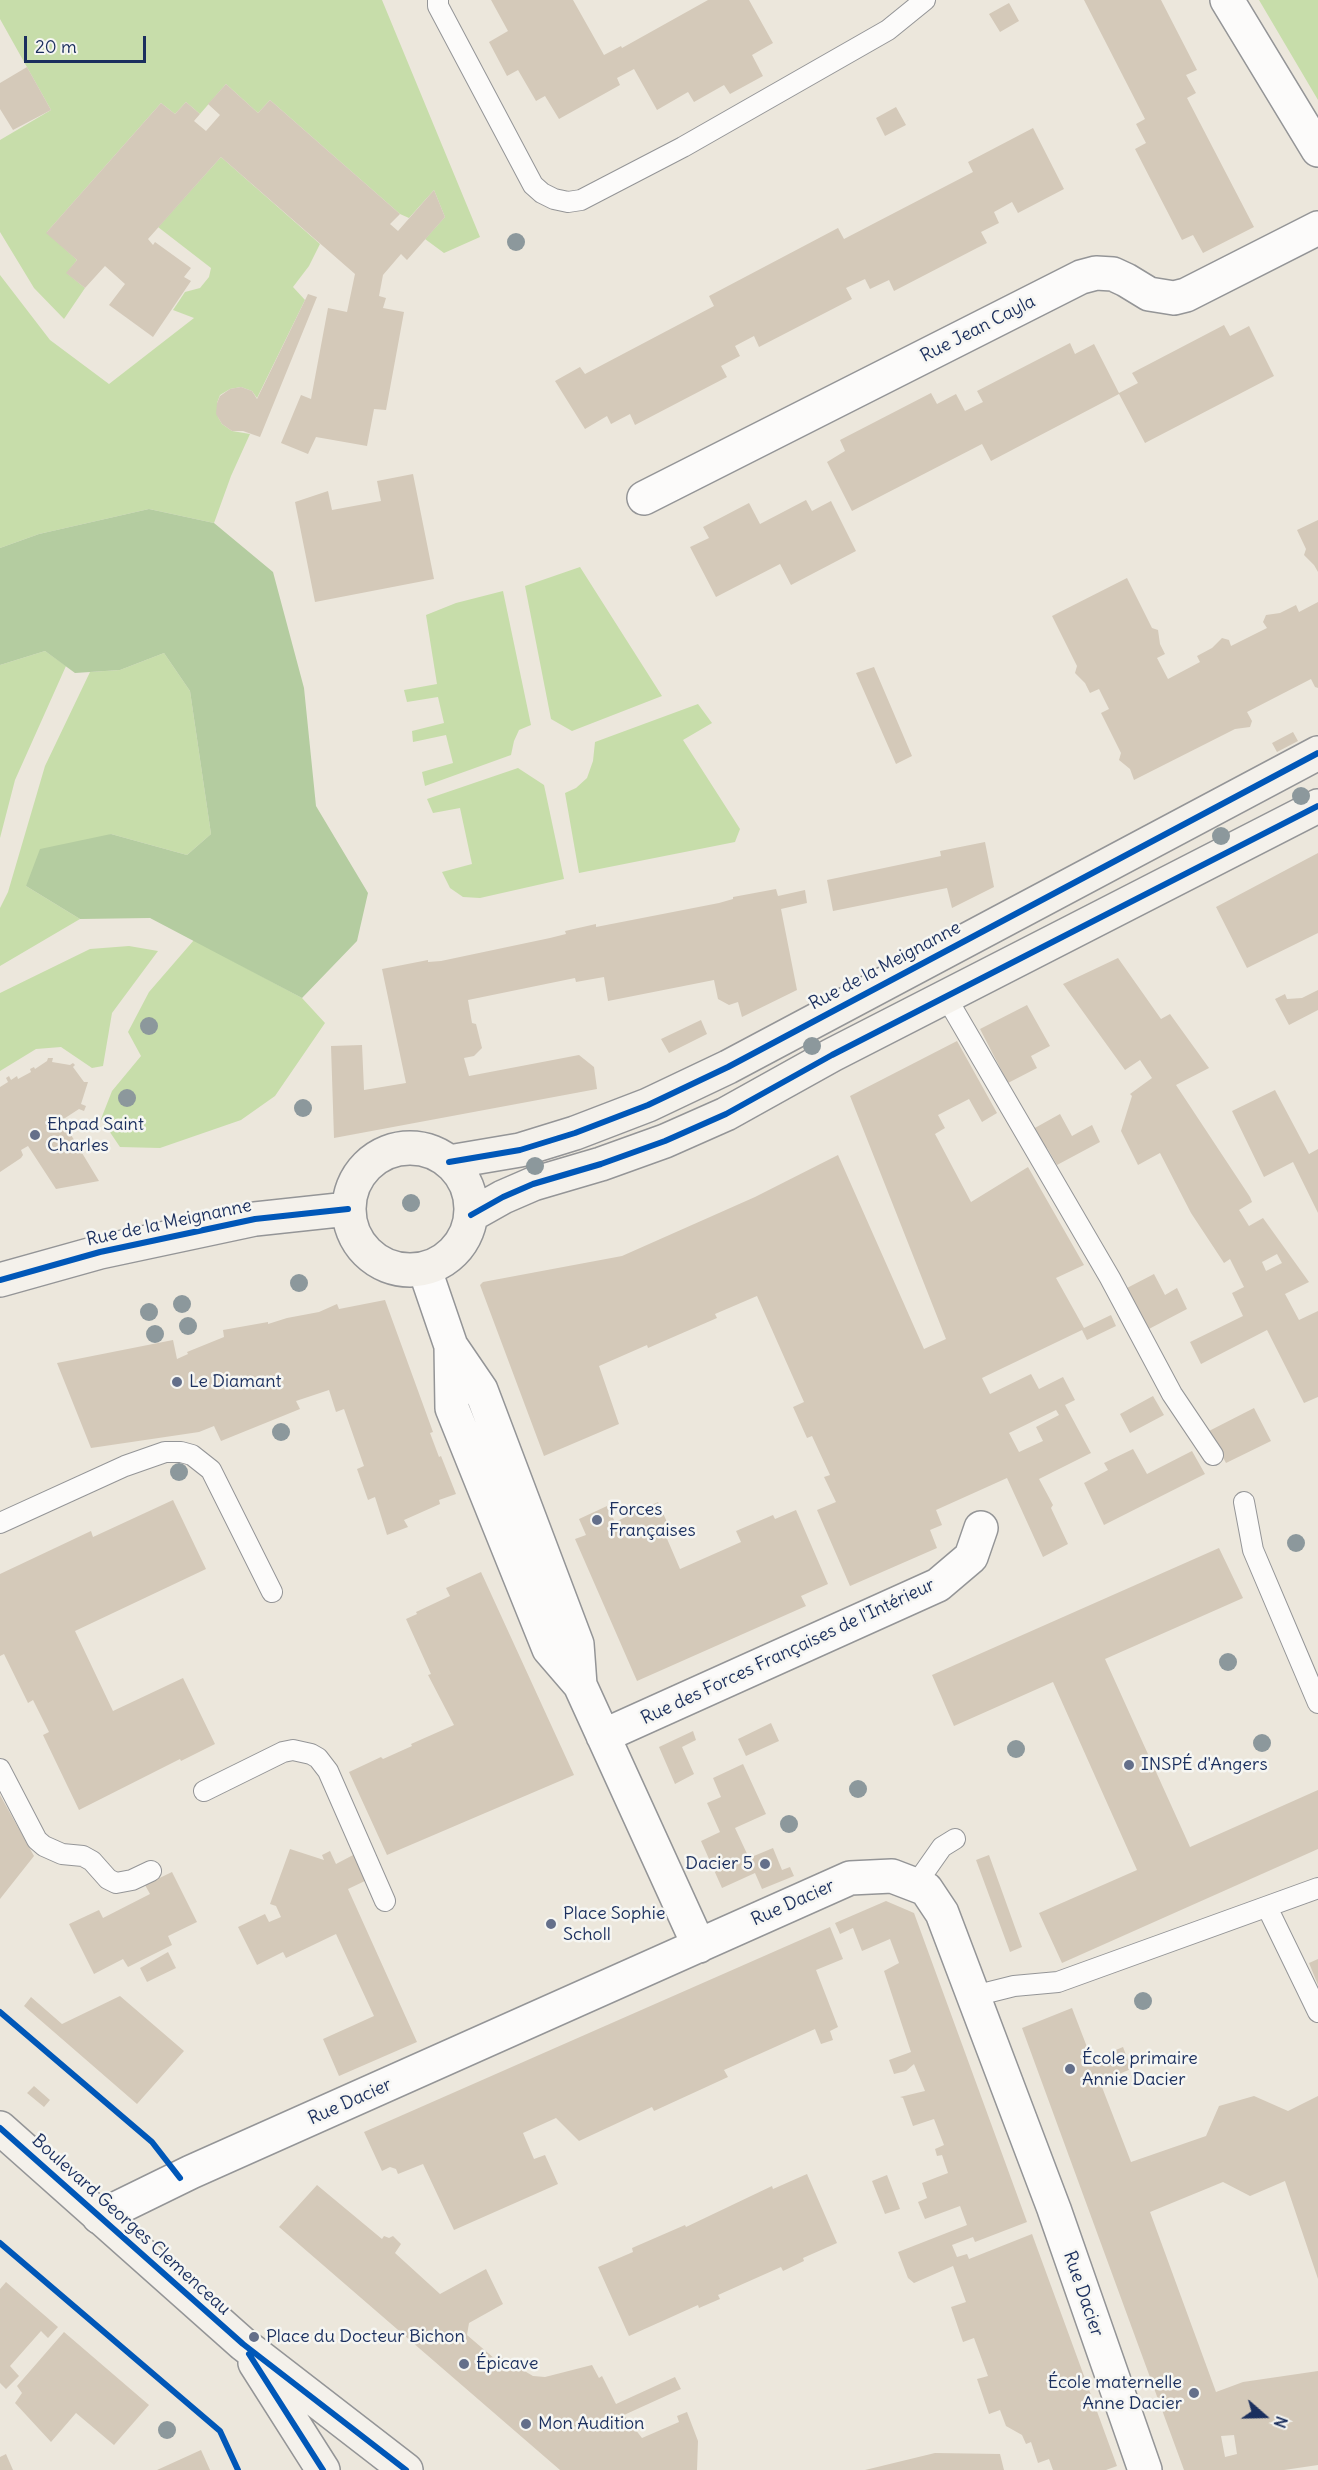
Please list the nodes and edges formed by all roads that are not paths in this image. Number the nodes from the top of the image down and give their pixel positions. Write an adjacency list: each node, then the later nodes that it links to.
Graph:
1 (438, 0): 2 (lane)
2 (925, 0)
3 (1227, 0): 4 (street)
4 (1318, 150)
5 (1318, 228): 6 (street, Rue Jean Cayla)
6 (644, 498)
7 (1318, 753): 10 (main road, Rue de la Meignanne)
8 (1318, 806): 9 (main road)
9 (946, 996): 12 (main road); 15 (lane)
10 (449, 1162): 11 (main road); 12 (main road)
11 (348, 1209): 13 (main road); 14 (main road, Rue de la Meignanne)
12 (471, 1215): 13 (main road)
13 (425, 1270): 21 (street)
14 (0, 1280)
15 (1213, 1455)
16 (1244, 1502): 20 (lane)
17 (0, 1523): 19 (lane)
18 (981, 1528): 21 (street, Rue des Forces Françaises de l'Intérieur)
19 (272, 1592)
20 (1318, 1703)
21 (603, 1736): 30 (street)
22 (0, 1769): 25 (lane)
23 (204, 1791): 28 (lane)
24 (955, 1839): 26 (lane)
25 (151, 1871)
26 (916, 1884): 30 (street, Rue Dacier); 31 (street, Rue Dacier)
27 (1318, 1888): 29 (lane)
28 (385, 1901)
29 (1267, 1907): 31 (lane); 32 (lane)
30 (699, 1946): 34 (street, Rue Dacier)
31 (974, 1996): 38 (street, Rue Dacier)
32 (1318, 2012)
33 (0, 2128): 34 (main road, Boulevard Georges Clemenceau)
34 (99, 2217): 35 (main road, Boulevard Georges Clemenceau)
35 (243, 2344): 36 (main road, Boulevard Georges Clemenceau); 37 (main road, Boulevard Georges Clemenceau)
36 (323, 2470)
37 (406, 2470)
38 (1145, 2470)

